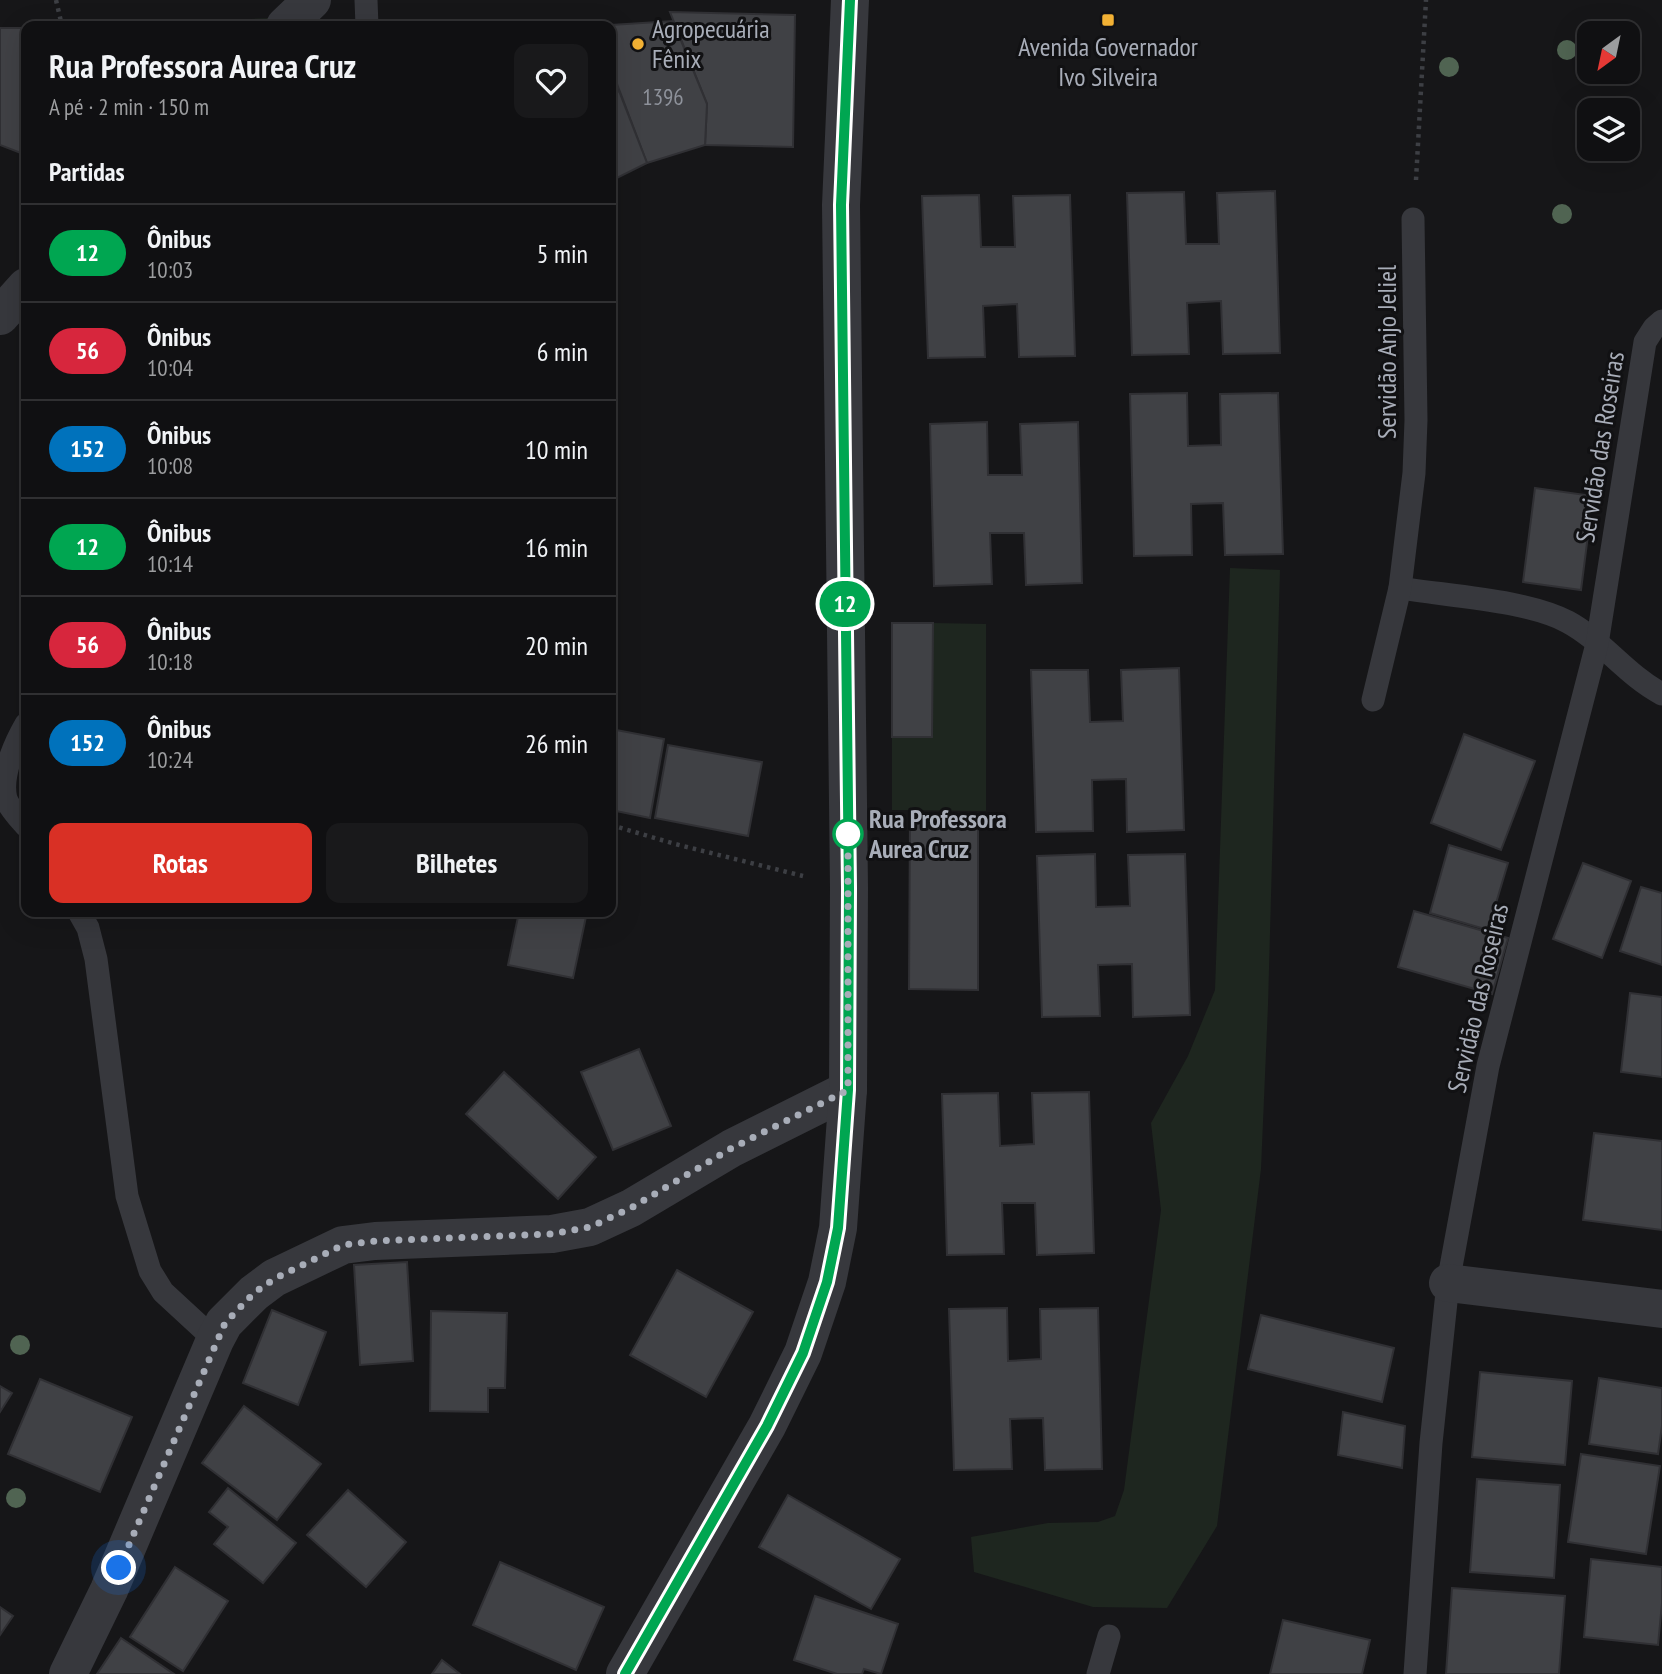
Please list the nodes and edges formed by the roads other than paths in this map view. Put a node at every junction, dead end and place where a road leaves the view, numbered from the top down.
1 (312, 0) edge
2 (366, 0) edge
3 (850, 0) edge
4 (290, 21) edge
5 (367, 21) edge
6 (1413, 219) road end
7 (21, 293) edge
8 (0, 316) edge
9 (1662, 321) edge
10 (1400, 588) junction
11 (1597, 644) junction
12 (1662, 694) edge
13 (1373, 700) dead end
14 (21, 736) edge
15 (21, 819) edge
16 (82, 917) edge
17 (848, 1090) junction
18 (1448, 1283) junction
19 (1662, 1309) edge
20 (215, 1340) junction
21 (1109, 1636) dead end
22 (68, 1674) edge
23 (625, 1674) edge
24 (1098, 1674) edge
25 (1415, 1674) edge

1 - 4 street
2 - 5 lane
3 - 17 street
6 - 10 lane, Servidão Anjo Jeliel
7 - 8 street
9 - 11 lane, Servidão das Roseiras
10 - 11 lane
10 - 13 lane, Servidão Anjo Jeliel
11 - 12 lane
11 - 18 lane, Servidão das Roseiras
14 - 15 lane
16 - 20 lane
17 - 20 street
17 - 23 street
18 - 19 street
18 - 25 lane, Servidão das Roseiras
20 - 22 street
21 - 24 lane

